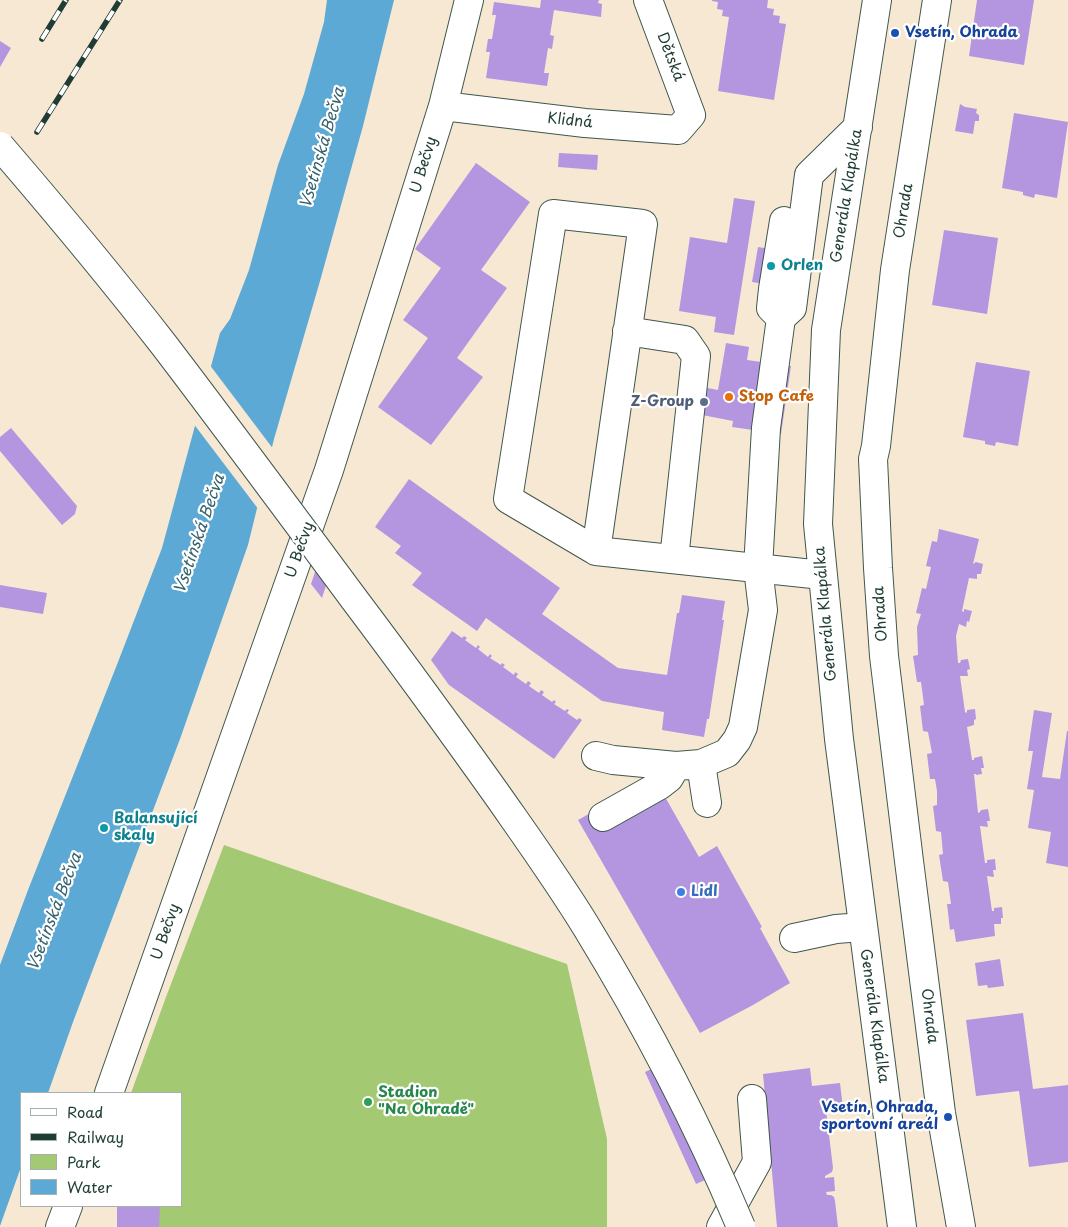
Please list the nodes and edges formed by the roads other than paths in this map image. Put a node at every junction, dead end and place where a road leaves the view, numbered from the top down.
1 (469, 0) edge
2 (648, 0) edge
3 (877, 0) edge
4 (938, 0) edge
5 (443, 106) junction
6 (691, 115) joint
7 (858, 127) junction
8 (0, 146) edge
9 (627, 331) junction
10 (596, 551) junction
11 (674, 559) junction
12 (758, 568) junction
13 (822, 575) junction
14 (596, 756) dead end
15 (688, 765) junction
16 (708, 803) dead end
17 (603, 818) dead end
18 (862, 927) junction
19 (794, 938) dead end
20 (109, 1092) edge
21 (752, 1099) dead end
22 (68, 1207) edge
23 (60, 1227) edge
24 (720, 1227) edge
25 (741, 1227) edge
26 (902, 1227) edge
27 (961, 1227) edge

1 - 5 street, U Bečvy
2 - 6 street, Dětská
3 - 7 street, Generála Klapálka
4 - 27 street, Ohrada
5 - 6 street, Klidná
5 - 20 street, U Bečvy
7 - 12 street
7 - 13 street, Generála Klapálka
8 - 25 street, bridge
9 - 10 street
9 - 10 street
9 - 11 street
10 - 11 street
11 - 12 street
12 - 13 street
12 - 15 street
13 - 18 street, Generála Klapálka
14 - 15 street
15 - 16 street
15 - 17 street
18 - 19 street
18 - 26 street, Generála Klapálka
21 - 24 street
22 - 23 street

